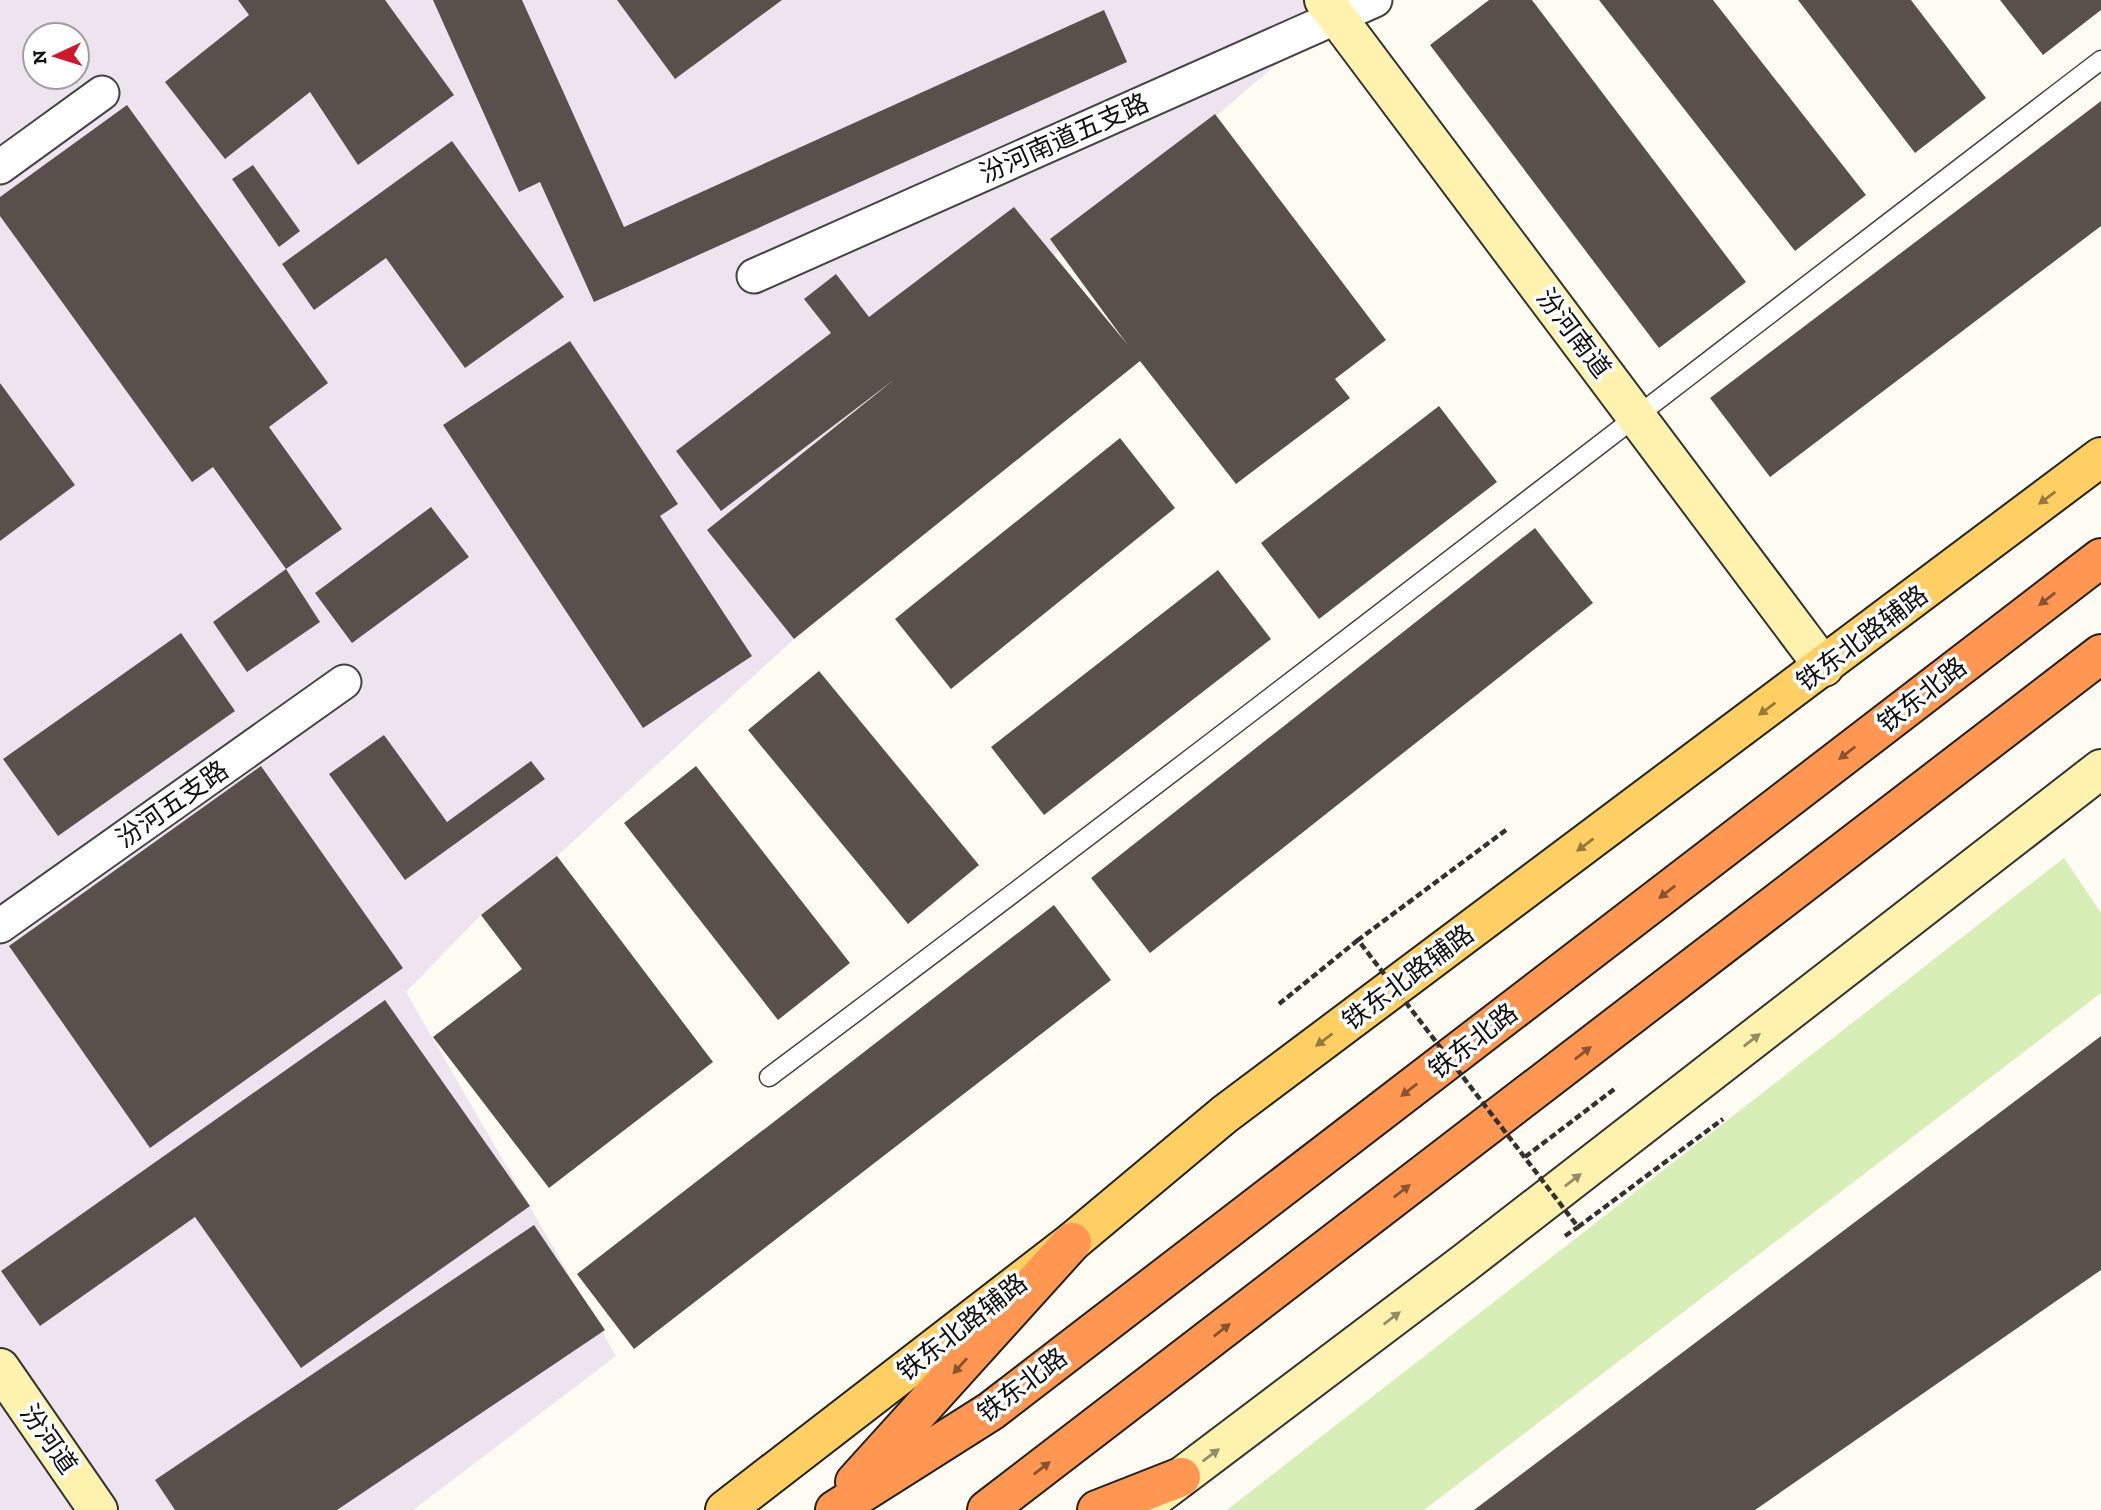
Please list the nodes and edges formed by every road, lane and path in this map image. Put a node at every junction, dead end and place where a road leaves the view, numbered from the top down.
1 (1375, 0) edge
2 (1330, 8) edge
3 (2101, 60) edge
4 (102, 93) dead end
5 (0, 167) edge
6 (754, 276) dead end
7 (1636, 415) junction
8 (2101, 457) edge
9 (2101, 558) edge
10 (2101, 654) edge
11 (1824, 667) junction
12 (344, 682) dead end
13 (2101, 769) edge
14 (1506, 830) dead end
15 (0, 926) edge
16 (1358, 940) junction
17 (1279, 1004) dead end
18 (769, 1077) dead end
19 (1617, 1087) dead end
20 (1723, 1119) dead end
21 (1525, 1157) junction
22 (1072, 1242) junction
23 (0, 1368) edge
24 (1181, 1477) junction
25 (98, 1510) edge
26 (725, 1510) edge
27 (832, 1510) edge
28 (988, 1510) edge
29 (1097, 1510) edge
30 (1136, 1510) edge

1 - 2 street, 汾河南道五支路
2 - 6 street, 汾河南道五支路
2 - 7 street, 汾河南道
3 - 7 lane
4 - 5 street
7 - 11 street, 汾河南道
7 - 18 lane
8 -> 11 main road, 铁东北路辅路
9 -> 27 highway, 铁东北路
28 -> 10 highway
11 -> 22 main road, 铁东北路辅路
12 - 15 street, 汾河五支路
24 -> 13 street
14 - 16 path, bridge
16 - 17 path
16 - 21 path, bridge
19 - 21 path
20 - 21 path, bridge
22 - 26 main road, 铁东北路辅路
22 -> 27 highway
23 - 25 street, 汾河道
24 - 29 highway
24 - 30 street

